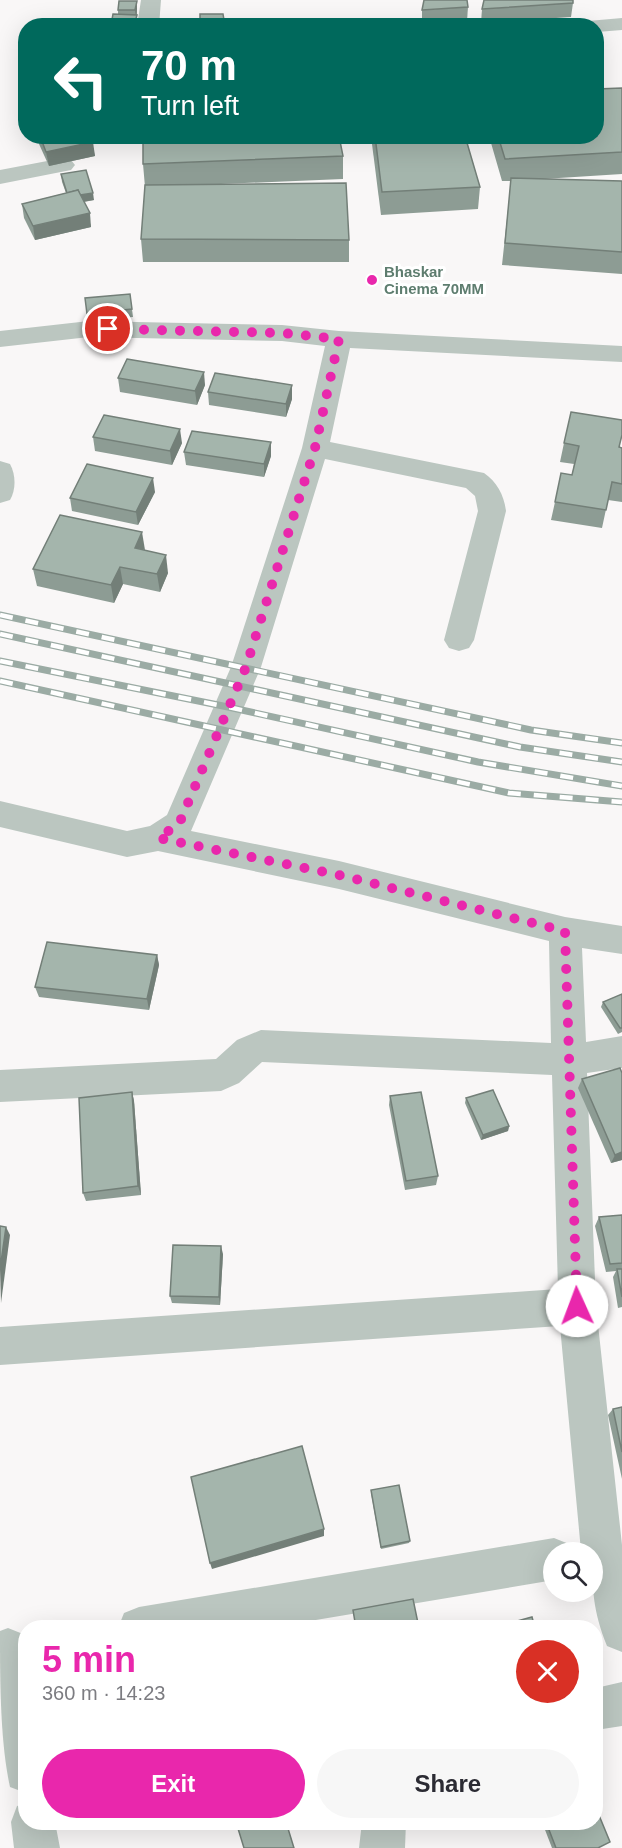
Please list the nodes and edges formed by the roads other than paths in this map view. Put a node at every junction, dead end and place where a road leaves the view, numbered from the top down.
1 (151, 0) edge
2 (622, 6) edge
3 (622, 15) edge
4 (149, 18) edge
5 (622, 24) edge
6 (604, 25) edge
7 (63, 165) edge
8 (0, 177) edge
9 (0, 339) edge
10 (339, 339) junction
11 (622, 354) edge
12 (315, 448) junction
13 (0, 471) edge
14 (0, 494) edge
15 (459, 640) dead end
16 (0, 814) edge
17 (158, 838) junction
18 (565, 931) junction
19 (622, 940) edge
20 (622, 1052) edge
21 (569, 1060) junction
22 (0, 1086) edge
23 (577, 1306) junction
24 (0, 1346) edge
25 (596, 1542) edge
26 (543, 1561) edge
27 (603, 1571) edge
28 (187, 1620) edge
29 (622, 1631) edge
30 (11, 1649) edge
31 (622, 1704) edge
32 (18, 1706) edge
33 (603, 1708) edge
34 (34, 1830) edge
35 (383, 1830) edge
36 (37, 1848) edge
37 (382, 1848) edge

1 - 4 street
2 - 3 street
5 - 6 street
7 - 8 street
9 - 10 street
10 - 11 street
10 - 12 street
12 - 15 street
12 - 17 street
13 - 14 street
16 - 17 street
17 - 18 street
18 - 19 street
18 - 21 street
20 - 21 street
21 - 22 street
21 - 23 street
23 - 24 street
23 - 25 street
26 - 28 street
27 - 29 street
30 - 32 street
31 - 33 street
34 - 36 street
35 - 37 street

